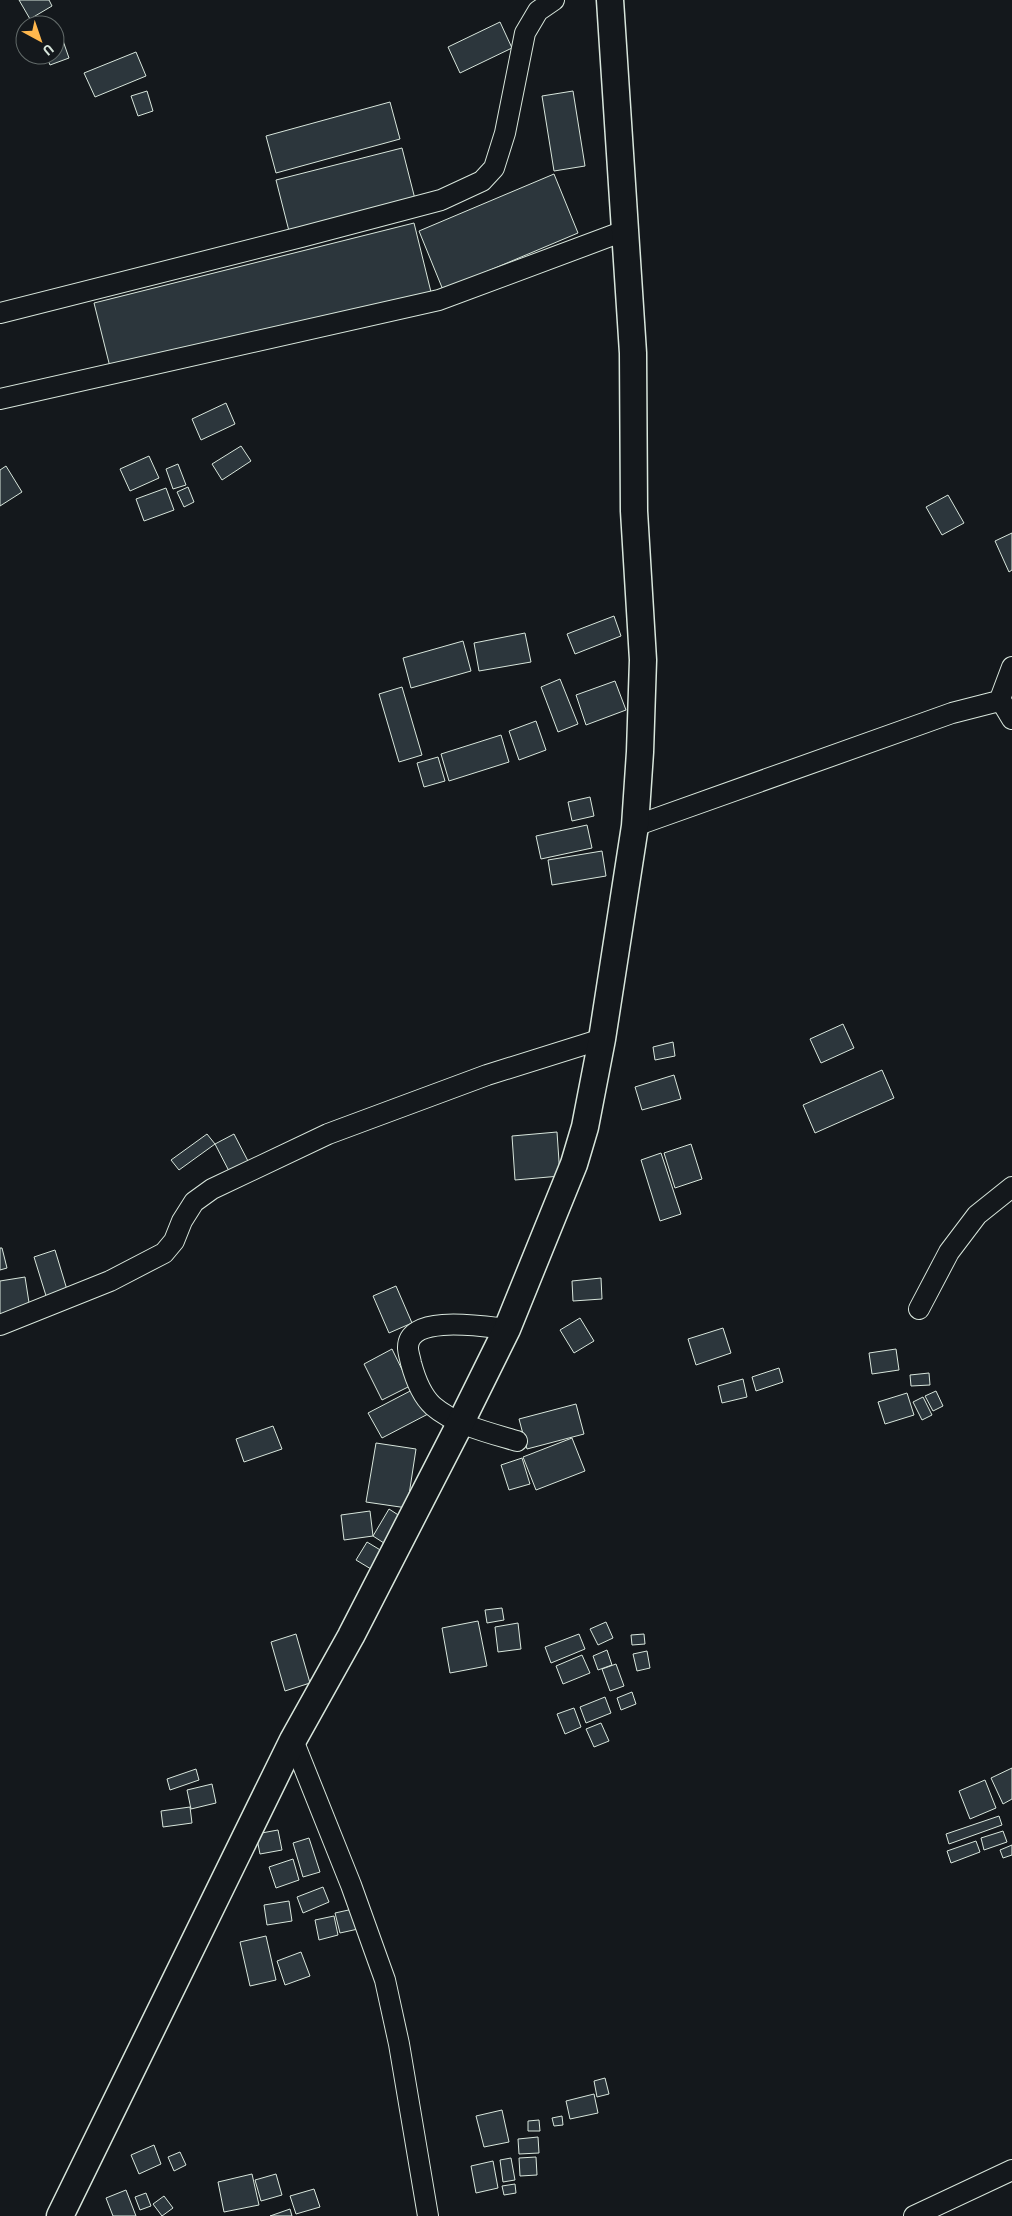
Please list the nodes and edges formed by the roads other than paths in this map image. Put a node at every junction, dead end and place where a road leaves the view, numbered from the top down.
1 (554, 0) edge
2 (610, 0) edge
3 (624, 230) junction
4 (0, 313) edge
5 (0, 399) edge
6 (1012, 668) edge
7 (1000, 699) junction
8 (1012, 718) edge
9 (634, 826) junction
10 (602, 1039) junction
11 (1012, 1187) edge
12 (919, 1309) dead end
13 (0, 1325) edge
14 (507, 1329) junction
15 (461, 1422) junction
16 (517, 1441) dead end
17 (293, 1740) junction
18 (1012, 2170) edge
19 (60, 2216) edge
20 (428, 2216) edge
21 (914, 2216) edge

1 - 4 street
2 - 3 main road
3 - 5 street
3 - 9 main road
6 - 7 street
7 - 8 street
7 - 9 street
9 - 10 main road
10 - 13 street
10 - 14 main road
11 - 12 street
14 - 15 main road
14 - 15 street
15 - 16 street
15 - 17 main road
17 - 19 main road
17 - 20 street
18 - 21 street

